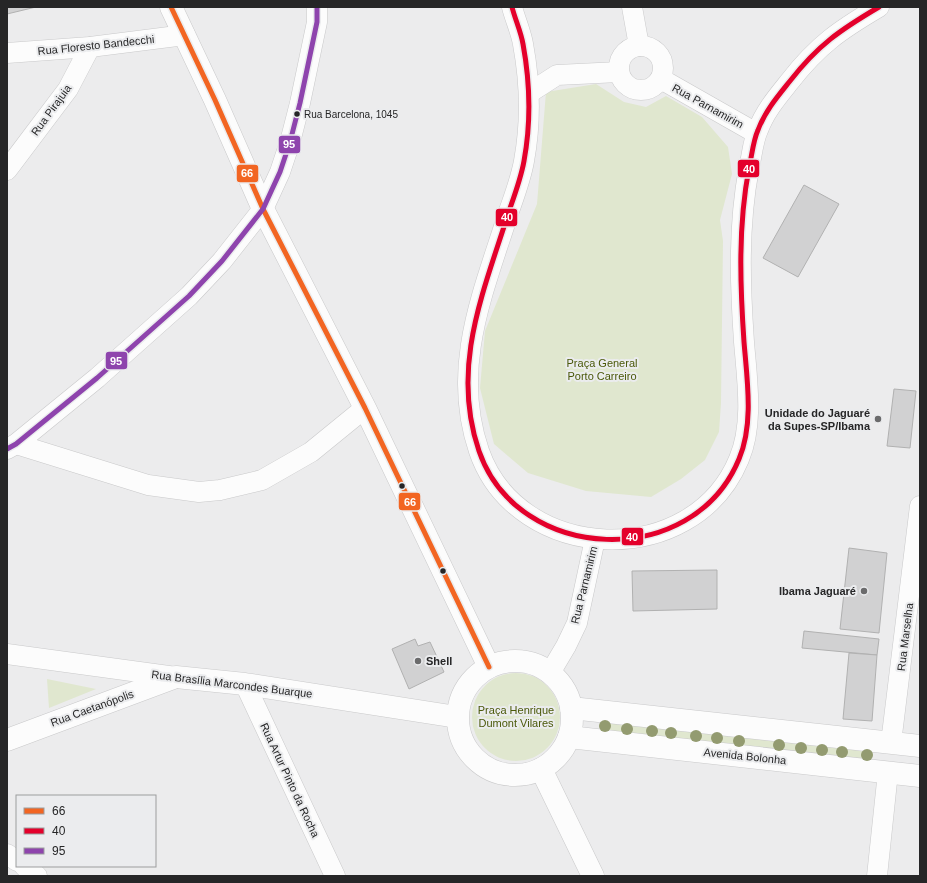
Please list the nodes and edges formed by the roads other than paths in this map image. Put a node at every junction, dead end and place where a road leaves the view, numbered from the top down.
1 (171, 7) edge
2 (317, 7) edge
3 (512, 7) edge
4 (632, 7) edge
5 (879, 7) edge
6 (185, 35) junction
7 (639, 46) junction
8 (90, 47) junction
9 (7, 53) edge
10 (619, 72) junction
11 (660, 79) junction
12 (529, 93) junction
13 (756, 133) junction
14 (7, 170) edge
15 (263, 209) junction
16 (365, 408) junction
17 (11, 446) edge
18 (920, 506) edge
19 (595, 539) junction
20 (7, 654) edge
21 (489, 667) junction
22 (550, 673) junction
23 (176, 677) junction
24 (245, 684) junction
25 (571, 708) junction
26 (457, 718) junction
27 (569, 737) junction
28 (7, 740) edge
29 (891, 743) junction
30 (920, 746) edge
31 (541, 769) junction
32 (888, 772) junction
33 (920, 776) edge
34 (7, 854) edge
35 (16, 860) edge
36 (25, 867) edge
37 (37, 876) edge
38 (335, 876) edge
39 (593, 876) edge
40 (877, 876) edge

1 - 6 main road
2 - 15 street
3 - 12 street
4 - 7 street
5 - 13 street
6 - 8 street, Rua Floresto Bandecchi
6 - 15 main road
7 - 10 street
7 - 11 street
8 - 9 street, Rua Floresto Bandecchi
8 - 14 street, Rua Pirajuia
10 - 11 street
10 - 12 street
11 - 13 street, Rua Parnamirim
12 - 19 street
13 - 19 street
15 - 16 main road
15 - 17 street
16 - 17 street
16 - 21 main road
18 - 29 street, Rua Marselha
19 - 22 street, Rua Parnamirim
20 - 23 street, Rua Brasília Marcondes Buarque
21 - 22 main road
21 - 26 main road
22 - 25 main road
23 - 24 main road, Rua Brasília Marcondes Buarque
23 - 28 main road, Rua Caetanópolis
24 - 26 main road, Rua Brasília Marcondes Buarque
24 - 38 street, Rua Artur Pinto da Rocha
25 - 27 main road
25 - 29 main road
26 - 31 main road
27 - 31 main road
27 - 32 main road, Avenida Bolonha
29 - 30 main road
31 - 39 main road
32 - 33 main road, Avenida Bolonha
32 - 40 street
34 - 35 street
36 - 37 street

